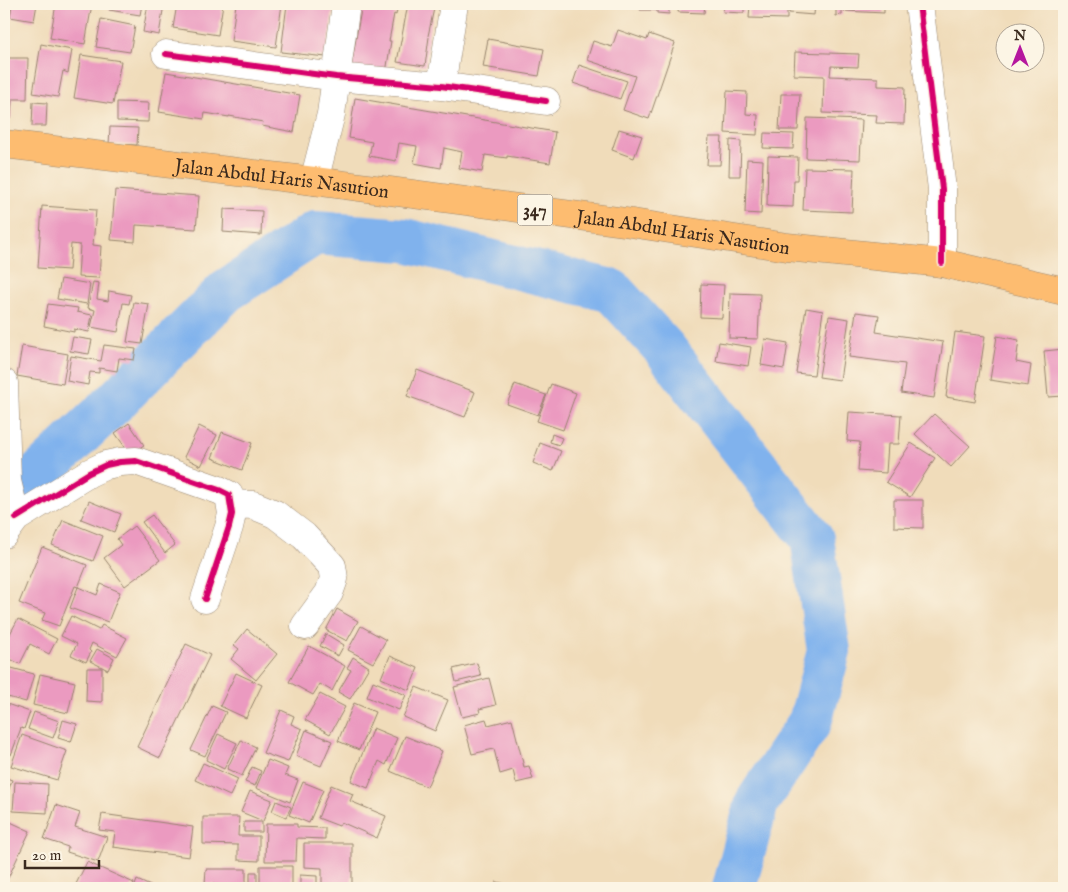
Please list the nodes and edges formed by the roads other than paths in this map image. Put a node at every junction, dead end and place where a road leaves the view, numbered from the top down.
1 (346, 4) edge
2 (454, 4) edge
3 (920, 4) edge
4 (166, 54) dead end
5 (336, 77) junction
6 (441, 86) junction
7 (546, 101) dead end
8 (4, 144) edge
9 (314, 181) junction
10 (942, 263) junction
11 (1064, 291) edge
12 (4, 383) edge
13 (231, 504) junction
14 (11, 520) edge
15 (205, 599) dead end
16 (305, 626) dead end

1 - 5 street
2 - 6 street
3 - 10 street
4 - 5 street
5 - 6 street
5 - 9 street
6 - 7 street
8 - 9 main road, Jalan Abdul Haris Nasution / 347
9 - 10 main road, Jalan Abdul Haris Nasution / 347
10 - 11 main road, Jalan Abdul Haris Nasution / 347
12 - 14 street
13 - 14 street
13 - 15 street
13 - 16 street

